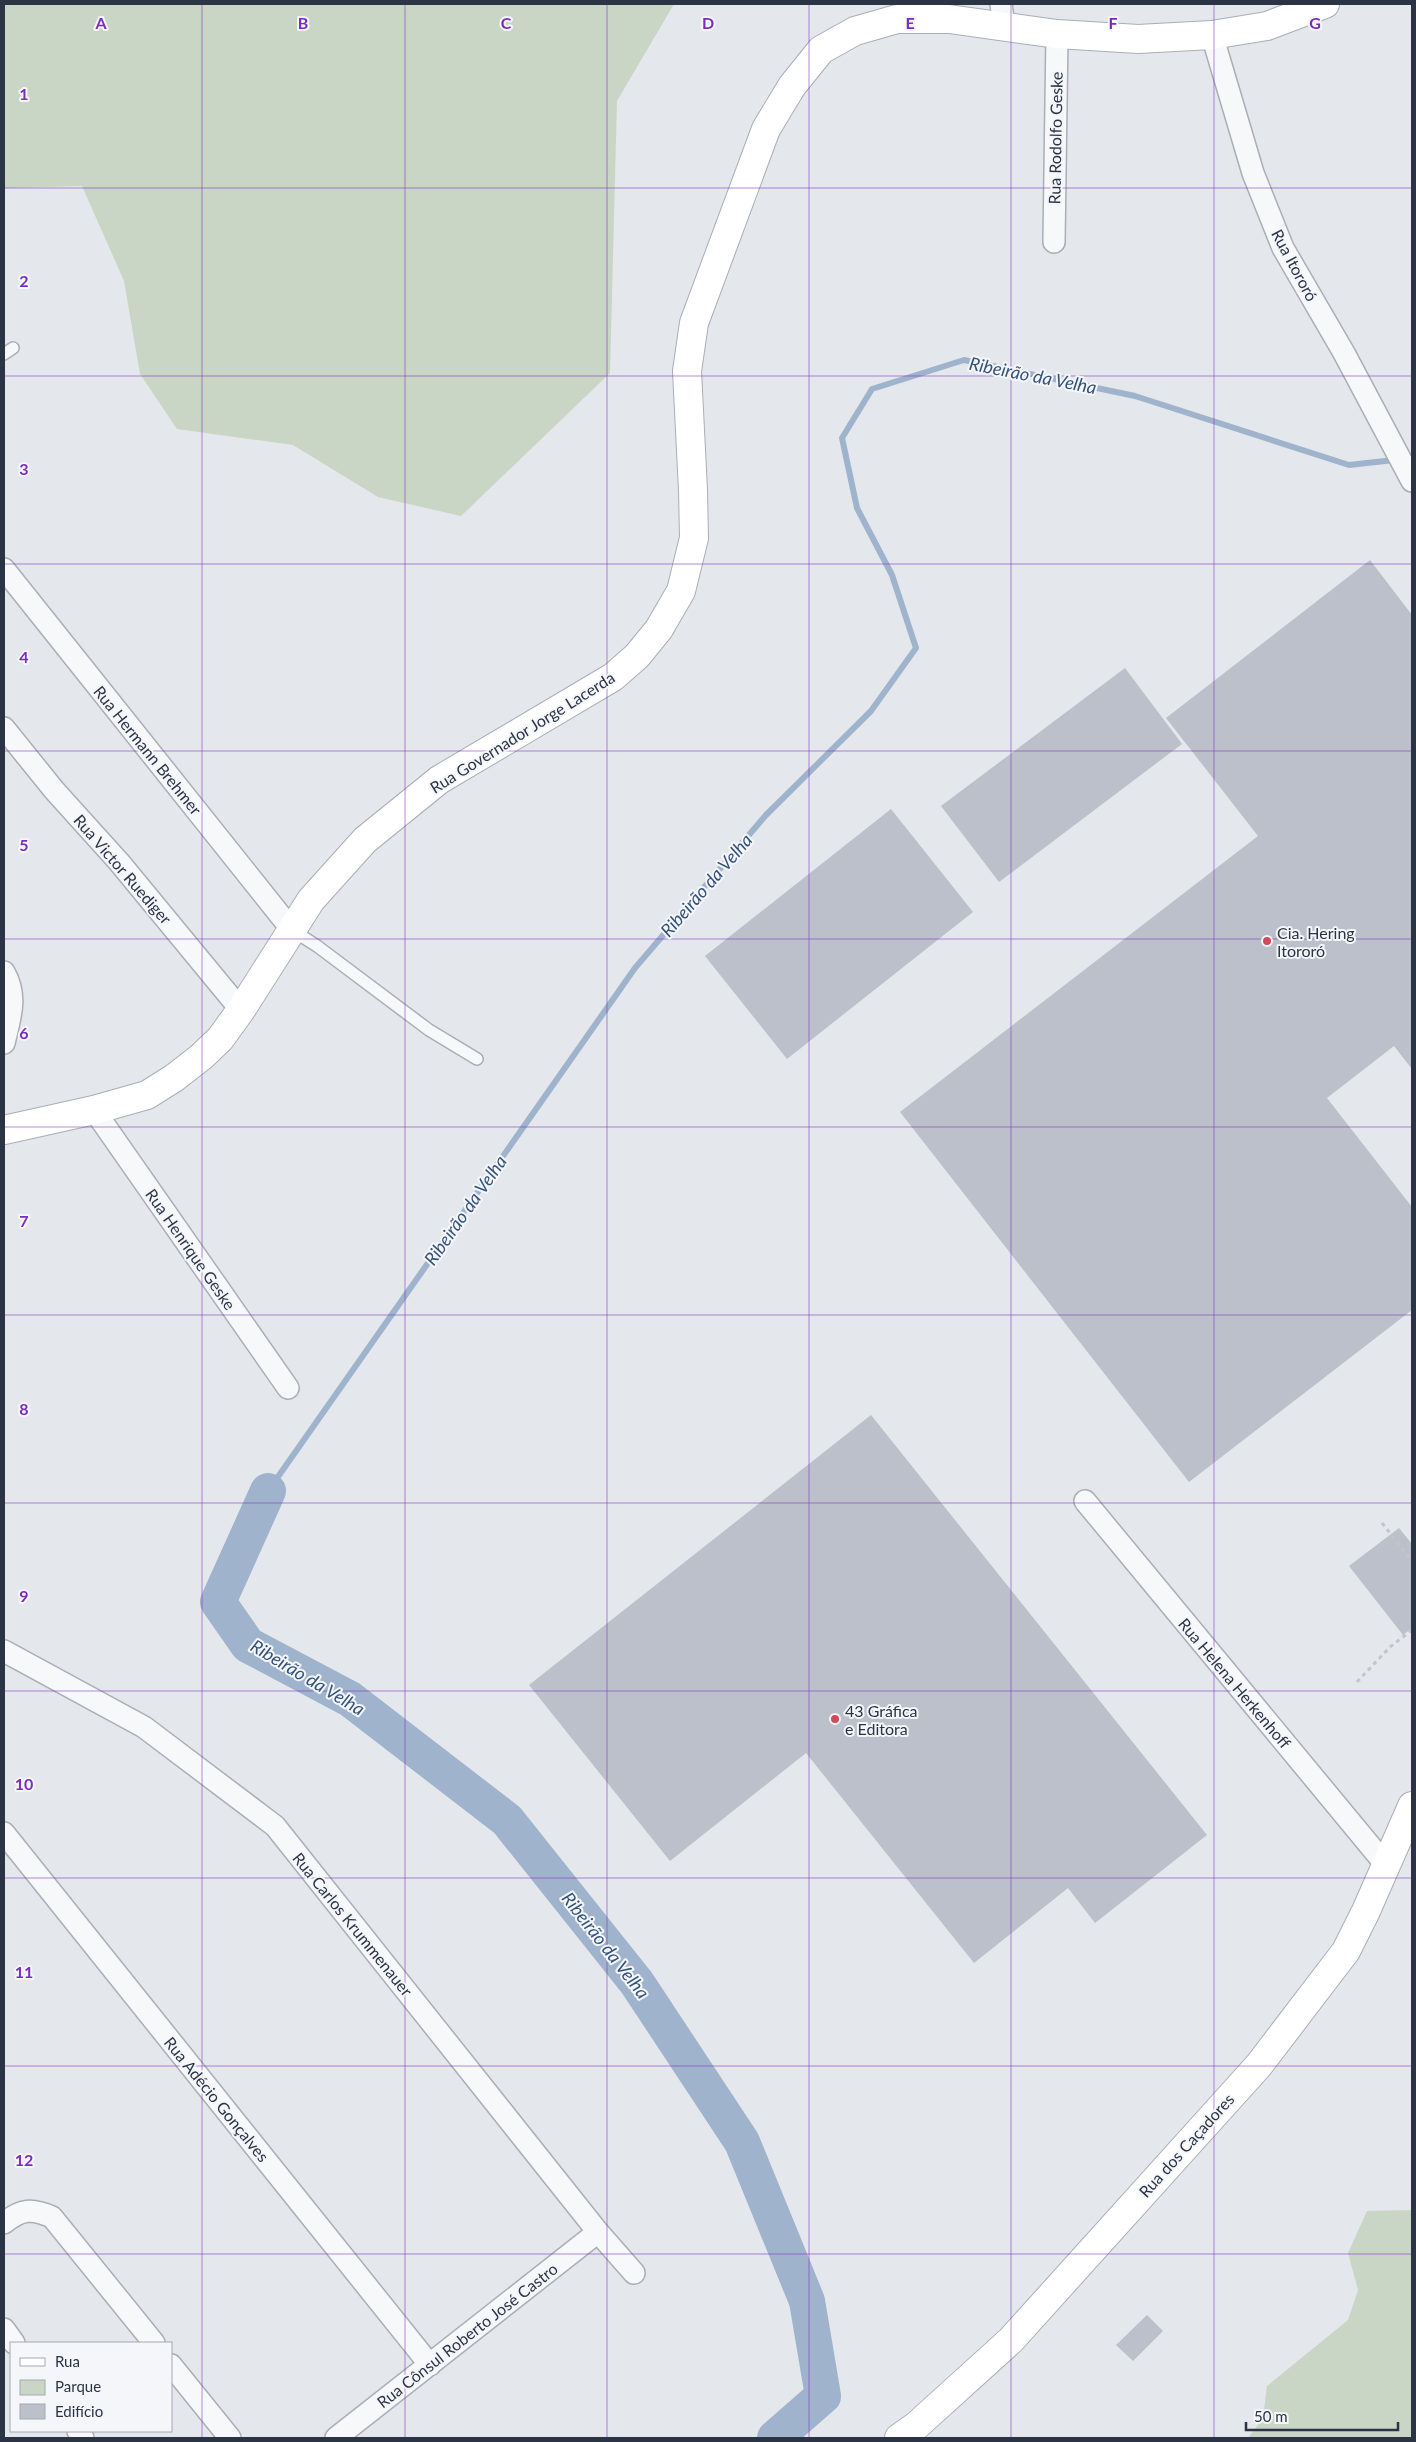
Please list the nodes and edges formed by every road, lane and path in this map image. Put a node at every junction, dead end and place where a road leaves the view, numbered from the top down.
1 (1325, 4) edge
2 (1002, 15) edge
3 (1057, 34) junction
4 (1212, 35) junction
5 (1054, 242) dead end
6 (1412, 481) edge
7 (4, 569) edge
8 (4, 728) edge
9 (292, 930) junction
10 (4, 972) edge
11 (241, 1010) junction
12 (4, 1043) edge
13 (477, 1059) dead end
14 (94, 1110) junction
15 (4, 1130) edge
16 (288, 1388) dead end
17 (1084, 1501) dead end
18 (1382, 1523) dead end
19 (1412, 1561) edge
20 (1412, 1630) edge
21 (4, 1651) edge
22 (1357, 1682) dead end
23 (1412, 1806) edge
24 (4, 1833) edge
25 (1386, 1865) junction
26 (4, 2223) edge
27 (598, 2232) junction
28 (634, 2273) dead end
29 (4, 2329) edge
30 (13, 2342) edge
31 (153, 2342) edge
32 (430, 2365) junction
33 (172, 2366) edge
34 (230, 2438) edge
35 (336, 2438) edge
36 (899, 2438) edge

1 - 4 main road, Rua Governador Jorge Lacerda
2 - 3 main road, Rua Governador Jorge Lacerda
2 - 9 main road, Rua Governador Jorge Lacerda
3 - 4 main road, Rua Governador Jorge Lacerda
3 - 5 street, Rua Rodolfo Geske
4 - 6 street, Rua Itororó
7 - 9 street, Rua Hermann Brehmer
8 - 11 street, Rua Victor Ruediger
9 - 11 main road, Rua Governador Jorge Lacerda
9 - 13 lane
10 - 12 street
11 - 14 main road, Rua Governador Jorge Lacerda
14 - 15 main road, Rua Governador Jorge Lacerda
14 - 16 street, Rua Henrique Geske
17 - 25 street, Rua Helena Herkenhoff
18 - 19 path
20 - 22 path
21 - 27 street, Rua Carlos Krummenauer
23 - 25 main road, Rua dos Caçadores
24 - 32 street, Rua Adécio Gonçalves
25 - 36 main road, Rua dos Caçadores
26 - 31 street
27 - 28 street, Rua Carlos Krummenauer
27 - 32 street, Rua Cônsul Roberto José Castro
29 - 30 street
32 - 35 street, Rua Cônsul Roberto José Castro
33 - 34 street

